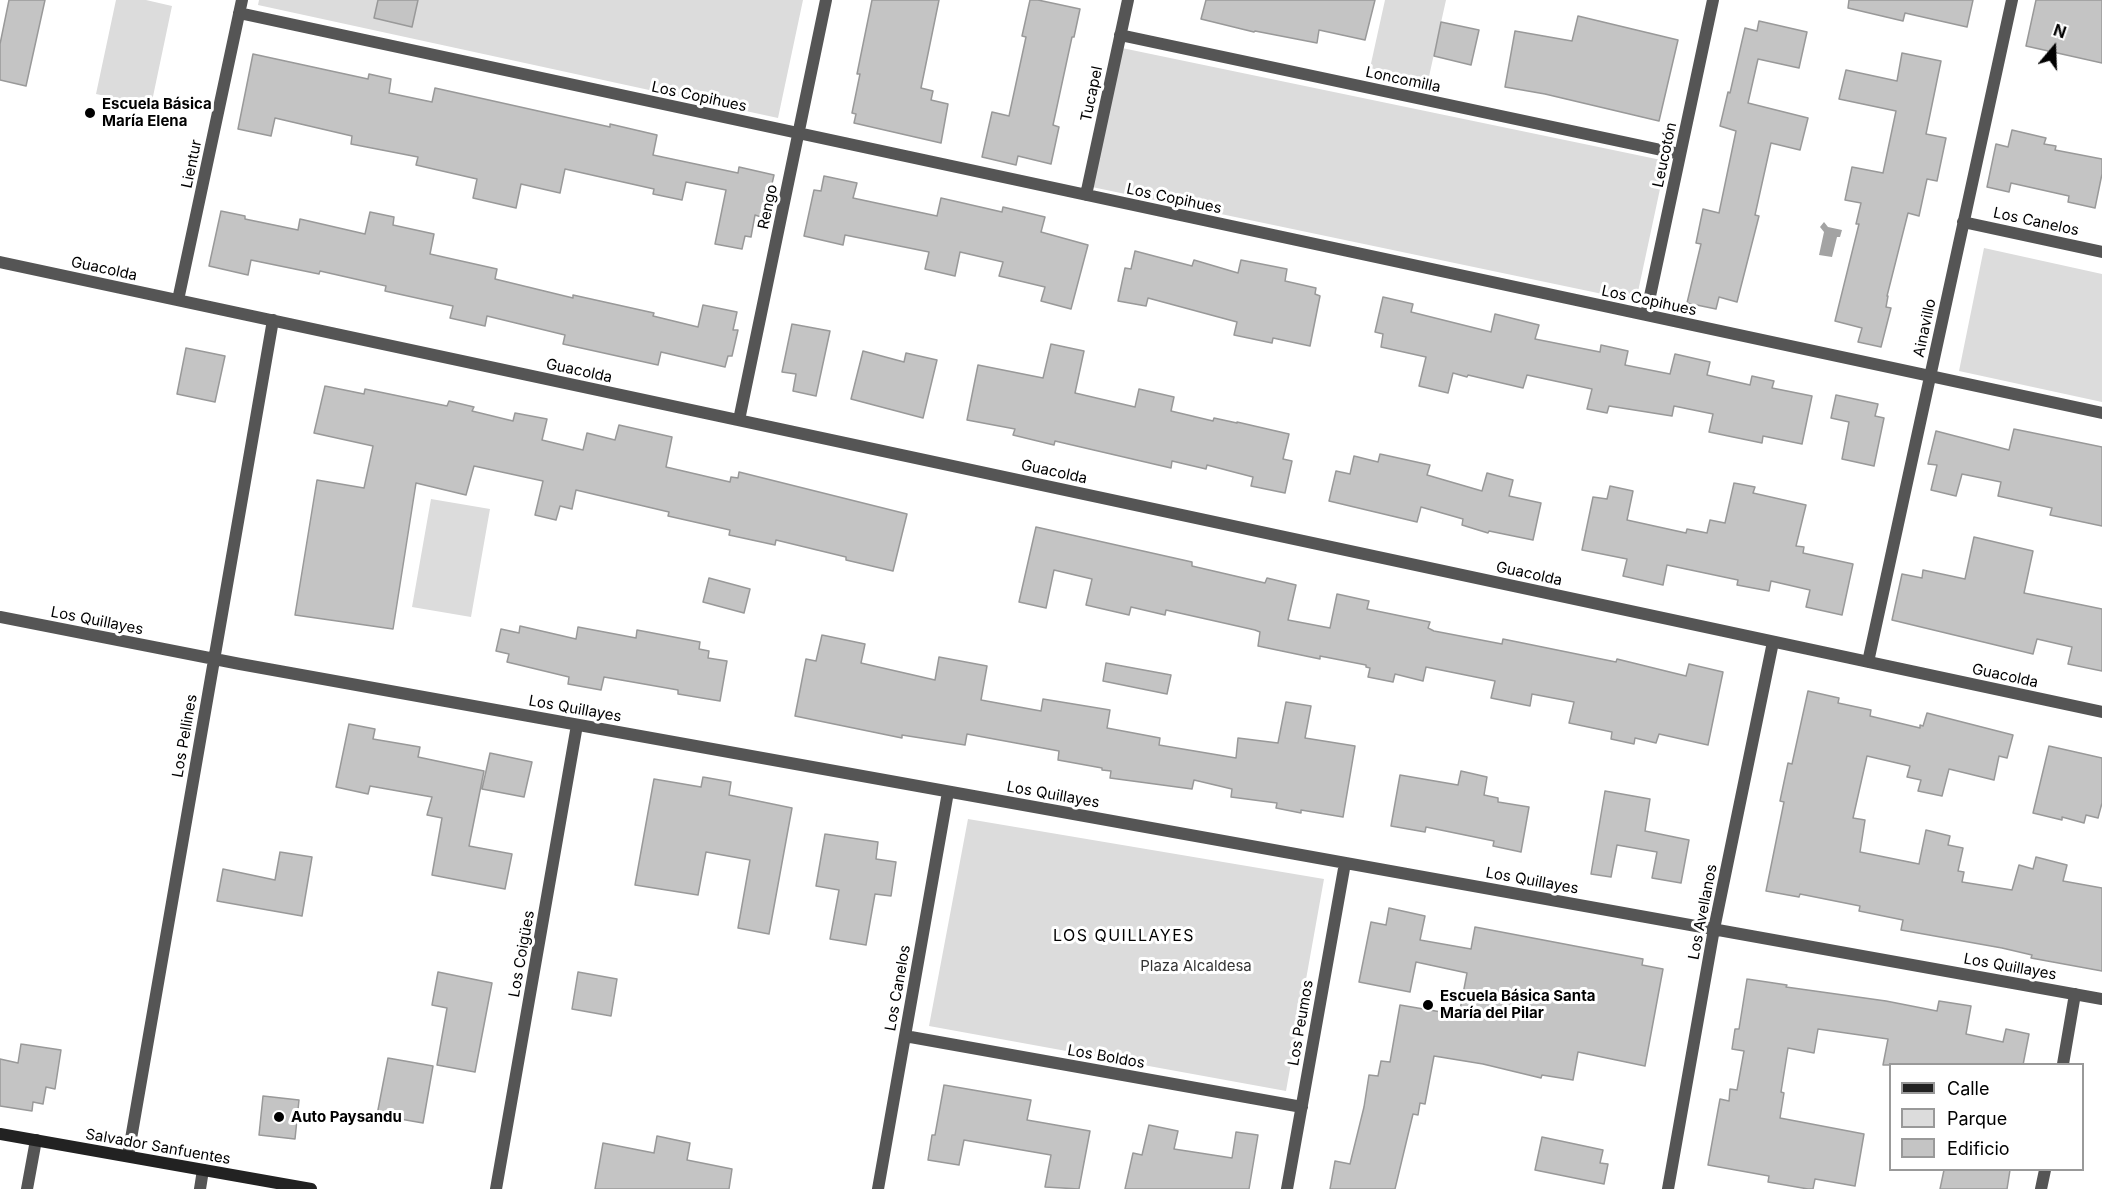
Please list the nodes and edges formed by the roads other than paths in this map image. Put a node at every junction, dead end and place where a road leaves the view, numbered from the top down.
1 (242, 0) edge
2 (826, 0) edge
3 (1128, 0) edge
4 (1713, 0) edge
5 (2012, 0) edge
6 (239, 13) junction
7 (1120, 35) junction
8 (798, 134) junction
9 (1680, 154) junction
10 (1086, 195) junction
11 (1963, 222) junction
12 (2102, 252) edge
13 (0, 262) edge
14 (178, 300) junction
15 (1646, 315) junction
16 (273, 320) junction
17 (1930, 376) junction
18 (2102, 414) edge
19 (740, 420) junction
20 (0, 617) edge
21 (1773, 642) junction
22 (214, 659) junction
23 (1868, 662) junction
24 (2102, 712) edge
25 (577, 725) junction
26 (948, 792) junction
27 (1345, 863) junction
28 (1714, 929) junction
29 (2075, 994) junction
30 (2102, 999) edge
31 (905, 1036) junction
32 (2063, 1063) edge
33 (1302, 1107) junction
34 (0, 1134) edge
35 (36, 1140) junction
36 (128, 1156) junction
37 (203, 1170) junction
38 (2045, 1171) edge
39 (27, 1189) edge
40 (200, 1189) edge
41 (311, 1189) edge
42 (495, 1189) edge
43 (878, 1189) edge
44 (1287, 1189) edge
45 (1668, 1189) edge
46 (2041, 1189) edge

1 - 6 street, Lientur
2 - 8 street, Rengo
3 - 7 street, Tucapel
4 - 9 street, Leucotón
5 - 11 street, Ainavillo
6 - 8 street, Los Copihues
6 - 14 street, Lientur
7 - 9 street, Loncomilla
7 - 10 street, Tucapel
8 - 10 street, Los Copihues
8 - 19 street, Rengo
9 - 15 street, Leucotón
10 - 15 street, Los Copihues
11 - 12 street, Los Canelos
11 - 17 street, Ainavillo
13 - 14 street, Guacolda
14 - 16 street, Guacolda
15 - 17 street, Los Copihues
16 - 19 street, Guacolda
16 - 22 street, Los Pellines
17 - 18 street, Los Copihues
17 - 23 street, Ainavillo
19 - 21 street, Guacolda
20 - 22 street, Los Quillayes
21 - 23 street, Guacolda
21 - 28 street, Los Avellanos
22 - 25 street, Los Quillayes
22 - 36 street, Los Pellines
23 - 24 street, Guacolda
25 - 26 street, Los Quillayes
25 - 42 street, Los Coigües
26 - 27 street, Los Quillayes
26 - 31 street, Los Canelos
27 - 28 street, Los Quillayes
27 - 33 street, Los Peumos
28 - 29 street, Los Quillayes
28 - 45 street, Los Avellanos
29 - 30 street, Los Quillayes
29 - 32 street
31 - 33 street, Los Boldos
31 - 43 street, Los Canelos
33 - 44 street, Los Peumos
34 - 35 street, Salvador Sanfuentes
35 - 36 street, Salvador Sanfuentes
35 - 39 street
36 - 37 street, Salvador Sanfuentes
37 - 40 street
37 - 41 street, Salvador Sanfuentes
38 - 46 street

